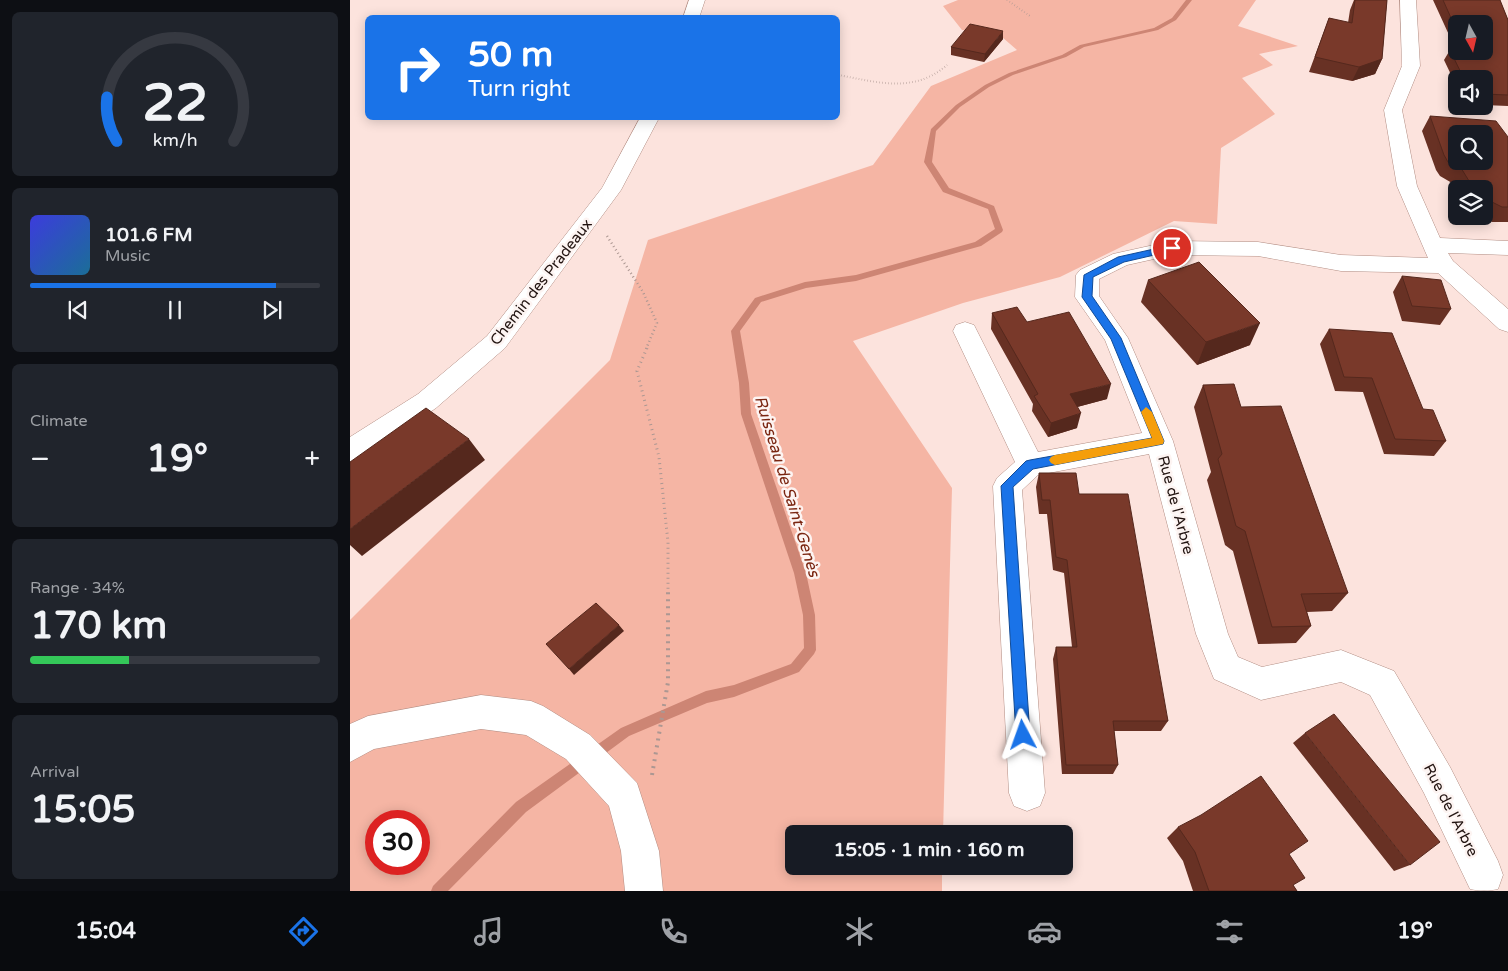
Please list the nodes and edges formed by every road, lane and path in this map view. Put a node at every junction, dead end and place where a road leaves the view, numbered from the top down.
1 (697, 0) edge
2 (1007, 0) edge
3 (1408, 0) edge
4 (692, 15) edge
5 (1030, 16) dead end
6 (947, 65) dead end
7 (840, 75) edge
8 (648, 120) edge
9 (594, 214) junction
10 (1508, 248) edge
11 (1438, 255) junction
12 (1508, 323) edge
13 (965, 331) dead end
14 (1159, 441) junction
15 (350, 451) edge
16 (1030, 465) junction
17 (658, 742) dead end
18 (350, 744) edge
19 (1027, 793) dead end
20 (1495, 880) edge
21 (644, 891) edge

1 - 4 street
2 - 5 path
3 - 11 street
6 - 7 path
8 - 9 street, Chemin des Pradeaux
9 - 15 street, Chemin des Pradeaux
9 - 17 path
10 - 11 street
11 - 12 street
11 - 14 street, Rue de l'Arbre
13 - 16 street
14 - 16 street
14 - 20 street, Rue de l'Arbre
16 - 19 street
18 - 21 street

